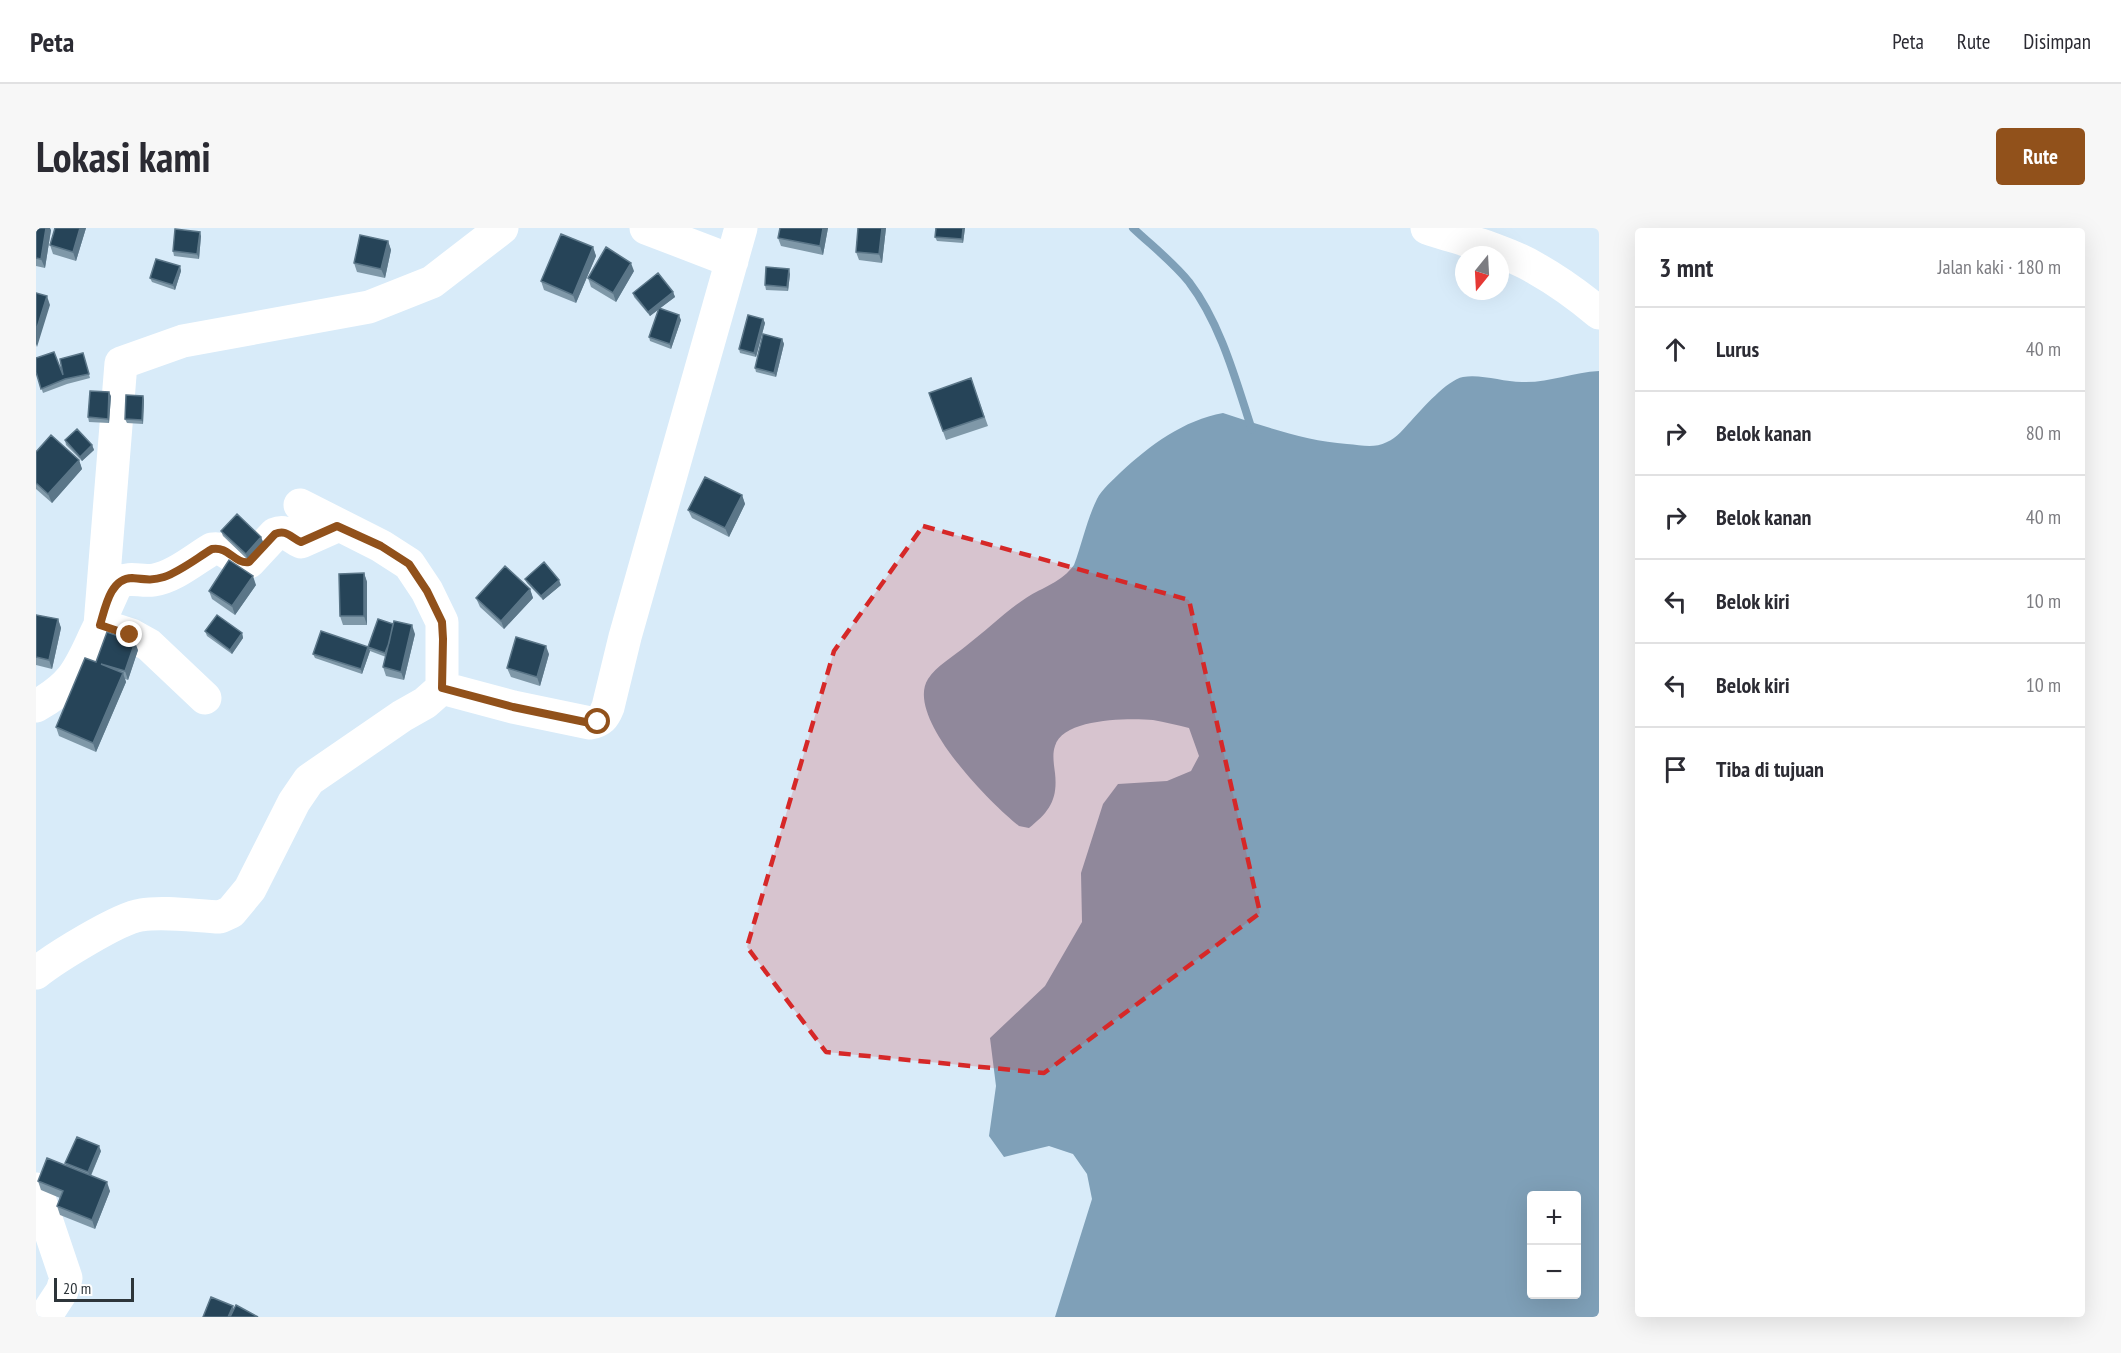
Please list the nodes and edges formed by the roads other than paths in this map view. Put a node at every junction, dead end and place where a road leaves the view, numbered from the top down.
1 (501, 228) edge
2 (646, 228) edge
3 (741, 228) edge
4 (1427, 228) edge
5 (732, 261) junction
6 (1599, 313) edge
7 (300, 505) dead end
8 (337, 526) junction
9 (100, 625) junction
10 (442, 688) junction
11 (205, 698) dead end
12 (36, 706) edge
13 (36, 973) edge
14 (36, 1189) edge
15 (45, 1317) edge

1 - 9 street
2 - 5 street
3 - 5 street
4 - 6 street
5 - 10 street
7 - 8 street
8 - 9 street
8 - 10 street
9 - 11 street
9 - 12 street
10 - 13 street
14 - 15 street

